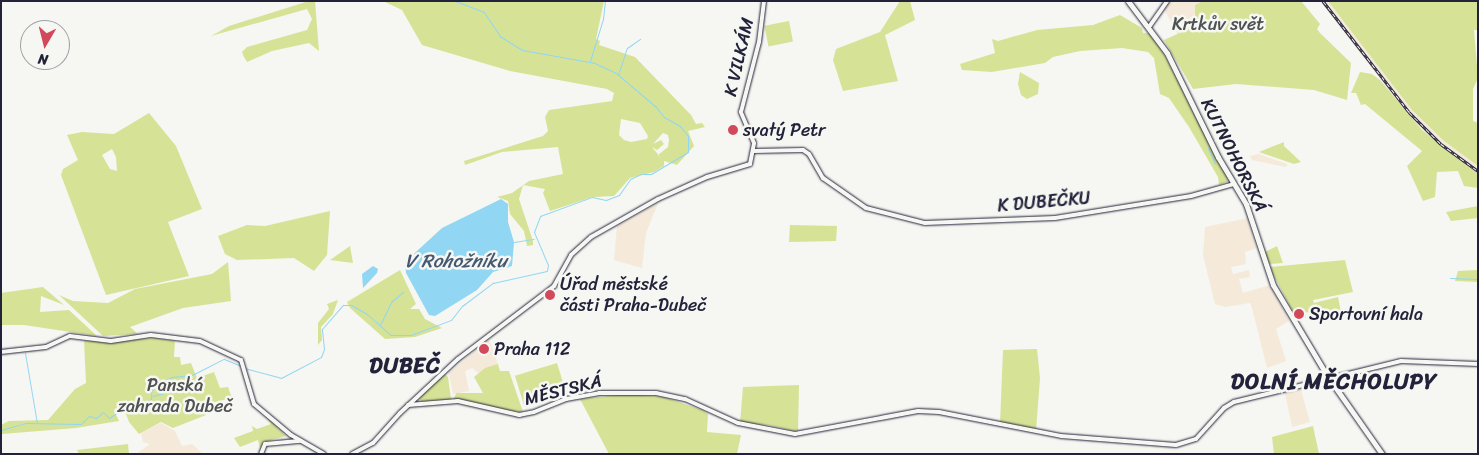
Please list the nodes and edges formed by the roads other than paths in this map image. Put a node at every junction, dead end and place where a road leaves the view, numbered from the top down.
1 (764, 1) edge
2 (1128, 1) edge
3 (1167, 1) edge
4 (1149, 27) junction
5 (754, 151) junction
6 (1234, 184) junction
7 (1, 352) edge
8 (1478, 364) edge
9 (1331, 380) junction
10 (408, 405) junction
11 (301, 441) junction
12 (261, 454) edge
13 (324, 454) edge
14 (352, 454) edge
15 (1382, 454) edge

1 - 5 street, K VILKÁM
2 - 4 main road, KUTNOHORSKÁ
3 - 4 street
4 - 6 main road, KUTNOHORSKÁ
5 - 6 street, K DUBEČKU
5 - 10 street
6 - 9 main road, KUTNOHORSKÁ
7 - 11 street
8 - 9 street, MĚSTSKÁ
9 - 10 street, MĚSTSKÁ
9 - 15 main road, KUTNOHORSKÁ
10 - 14 street
11 - 12 street
11 - 13 street

